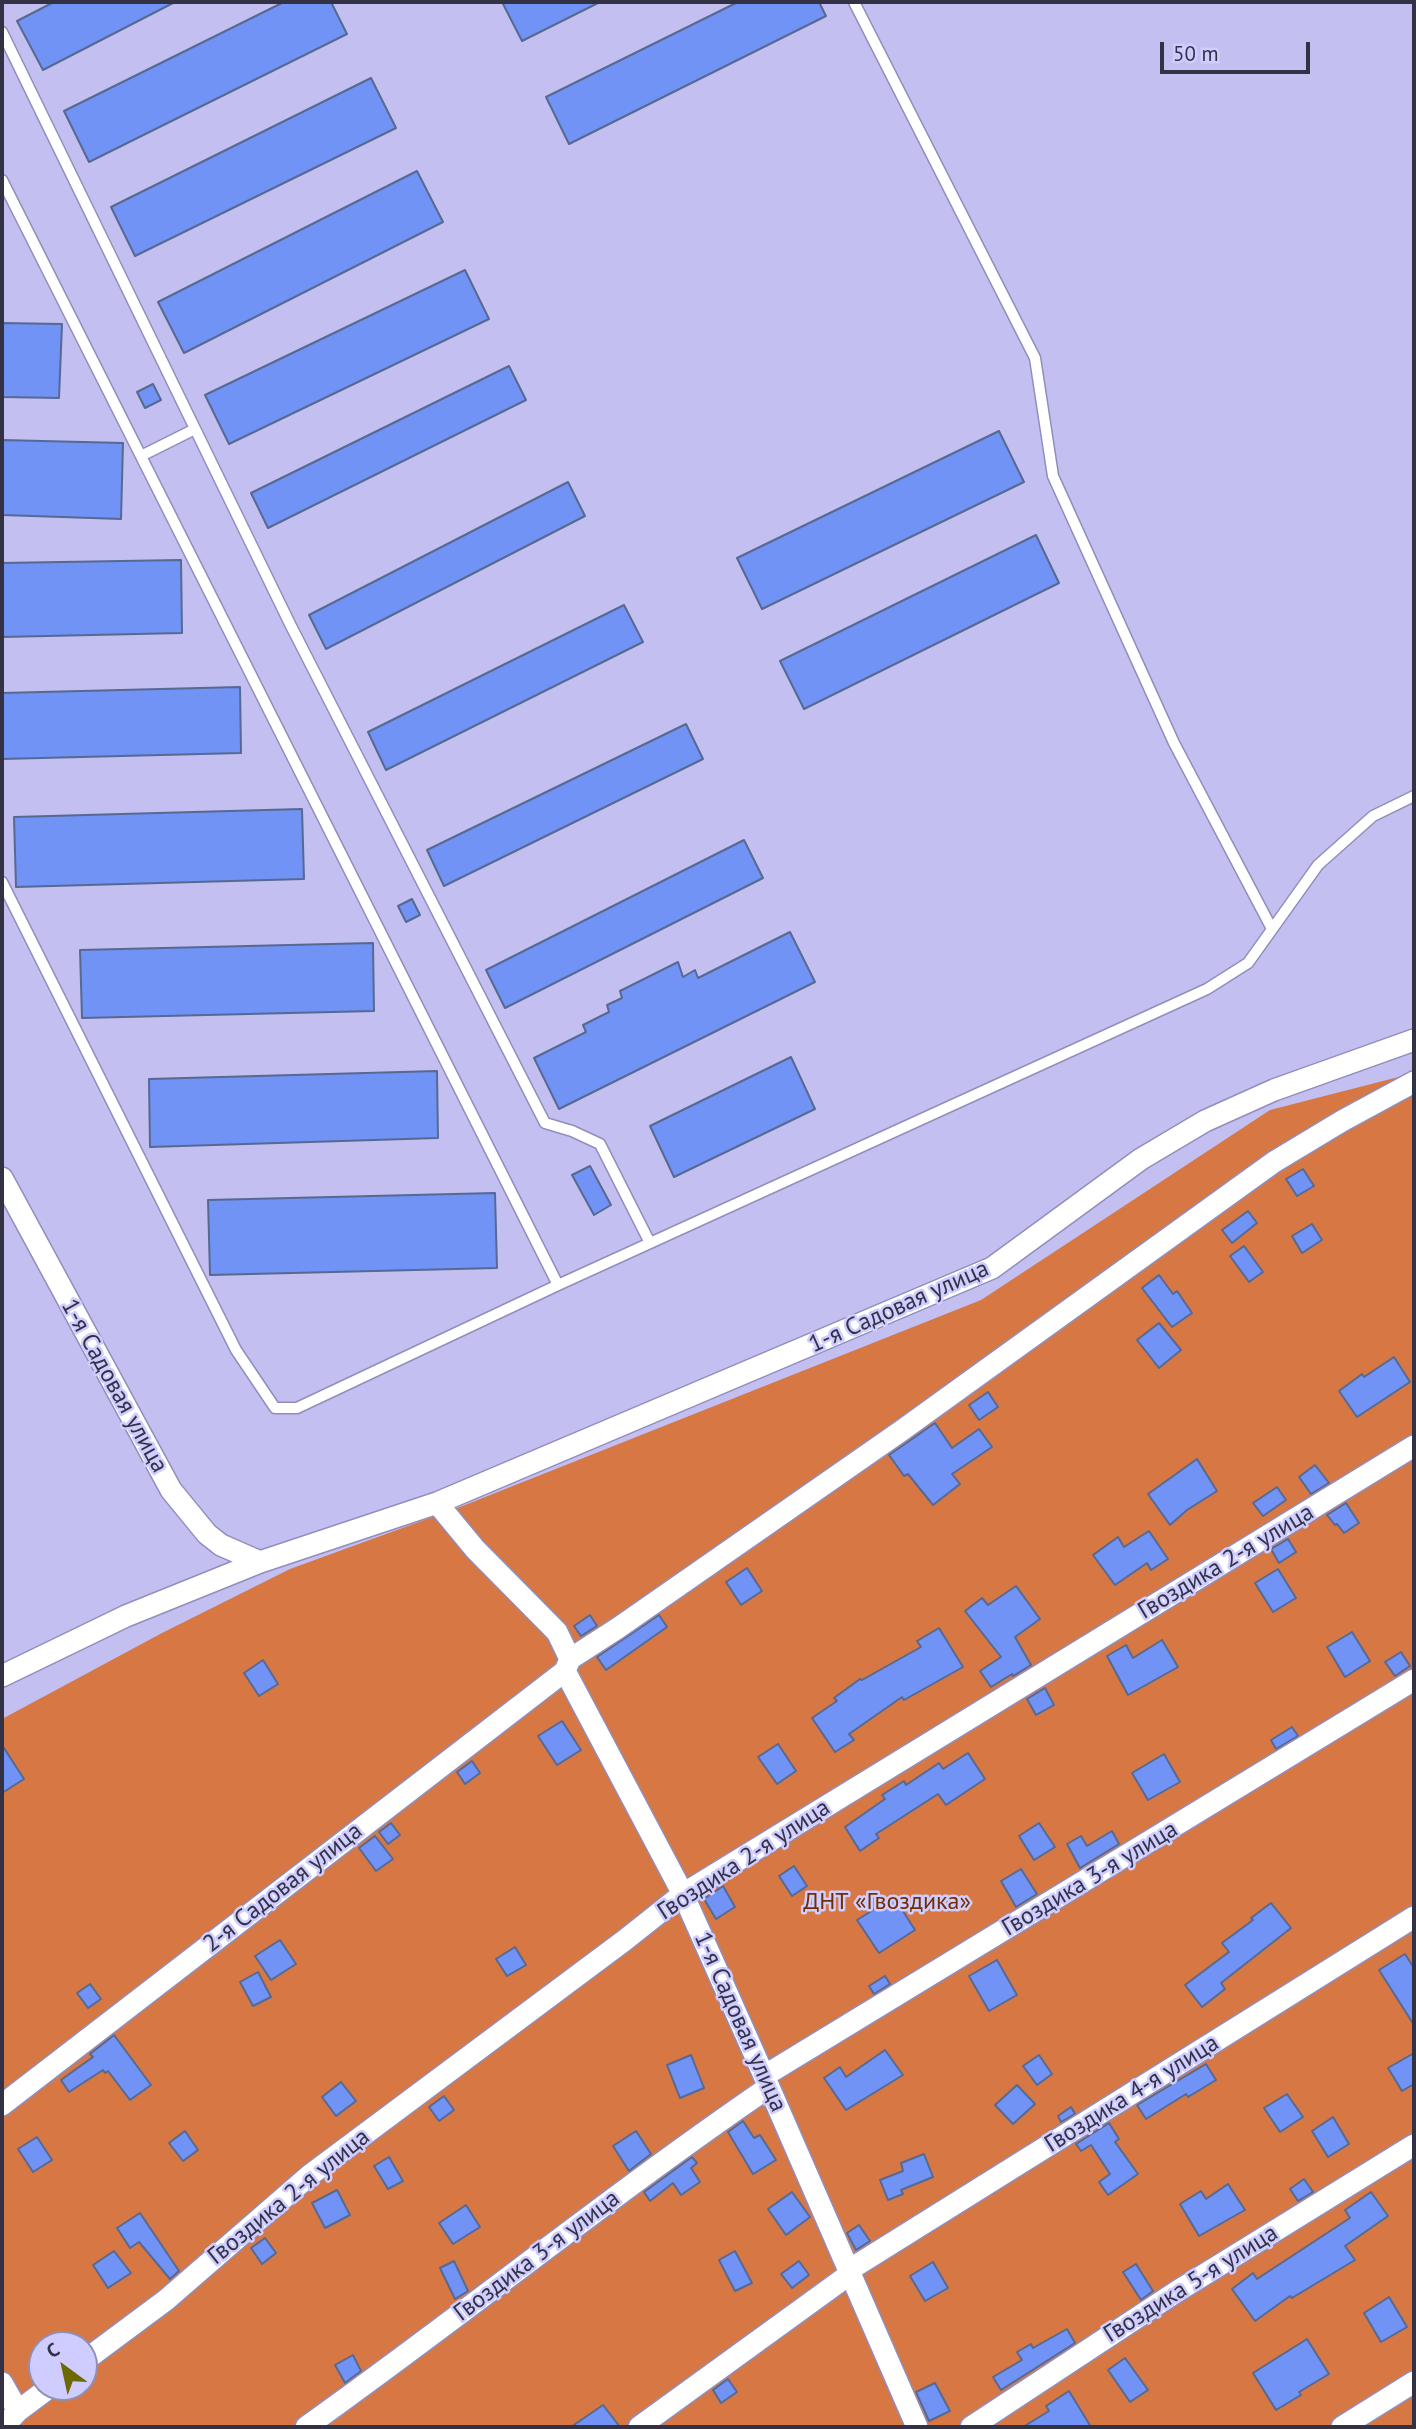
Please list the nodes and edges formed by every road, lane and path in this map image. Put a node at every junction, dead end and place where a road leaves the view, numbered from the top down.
1 (854, 2) edge
2 (2, 32) edge
3 (2, 180) edge
4 (195, 429) junction
5 (141, 456) junction
6 (1414, 796) edge
7 (2, 882) edge
8 (1272, 929) junction
9 (1414, 1040) edge
10 (1414, 1082) edge
11 (2, 1178) edge
12 (650, 1243) junction
13 (558, 1285) junction
14 (1414, 1446) edge
15 (438, 1503) junction
16 (260, 1562) junction
17 (567, 1665) junction
18 (2, 1676) edge
19 (1414, 1680) edge
20 (683, 1894) junction
21 (1414, 1917) edge
22 (767, 2081) junction
23 (2, 2105) edge
24 (1414, 2145) edge
25 (849, 2272) junction
26 (98, 2351) edge
27 (1414, 2382) edge
28 (2, 2383) edge
29 (34, 2401) edge
30 (10, 2422) edge
31 (306, 2427) edge
32 (639, 2427) edge
33 (918, 2427) edge
34 (971, 2427) edge
35 (1342, 2427) edge

1 - 8 lane
2 - 4 lane
3 - 5 lane
4 - 5 lane
4 - 12 lane
5 - 13 lane
6 - 8 lane
7 - 13 lane
8 - 12 lane
9 - 15 street, 1-я Садовая улица
10 - 17 street, 2-я Садовая улица
11 - 16 street, 1-я Садовая улица
12 - 13 lane
14 - 20 street, Гвоздика 2-я улица
15 - 16 street, 1-я Садовая улица
15 - 17 street, 1-я Садовая улица
16 - 18 street, 1-я Садовая улица
17 - 20 street, 1-я Садовая улица
17 - 23 street, 2-я Садовая улица
19 - 22 street, Гвоздика 3-я улица
20 - 22 street, 1-я Садовая улица
20 - 26 street, Гвоздика 2-я улица
21 - 25 street, Гвоздика 4-я улица
22 - 25 street, 1-я Садовая улица
22 - 31 street, Гвоздика 3-я улица
24 - 34 street, Гвоздика 5-я улица
25 - 32 street, Гвоздика 4-я улица
25 - 33 street, 1-я Садовая улица
27 - 35 street
28 - 30 street
29 - 30 street

